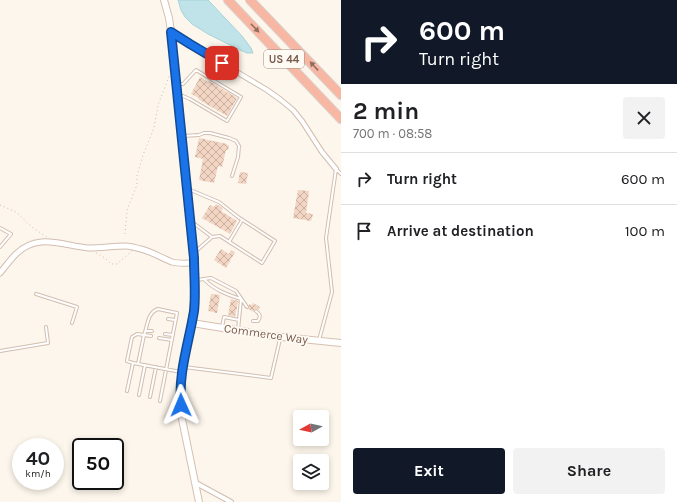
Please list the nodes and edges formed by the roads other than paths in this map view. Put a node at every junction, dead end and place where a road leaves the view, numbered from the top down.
1 (164, 0) edge
2 (228, 0) edge
3 (250, 0) edge
4 (171, 32) junction
5 (177, 84) junction
6 (178, 94) junction
7 (341, 95) edge
8 (341, 119) edge
9 (182, 136) junction
10 (336, 169) junction
11 (341, 174) edge
12 (232, 176) dead end
13 (187, 188) junction
14 (190, 220) junction
15 (242, 220) junction
16 (0, 228) edge
17 (212, 237) junction
18 (229, 242) junction
19 (0, 247) edge
20 (193, 255) junction
21 (194, 263) junction
22 (0, 273) edge
23 (195, 280) junction
24 (204, 280) junction
25 (36, 294) dead end
26 (241, 299) junction
27 (247, 307) dead end
28 (256, 311) dead end
29 (150, 315) junction
30 (155, 316) dead end
31 (168, 319) dead end
32 (175, 320) junction
33 (239, 320) junction
34 (253, 321) dead end
35 (72, 323) dead end
36 (192, 323) junction
37 (46, 327) dead end
38 (222, 328) junction
39 (146, 331) junction
40 (152, 331) dead end
41 (238, 331) junction
42 (165, 334) dead end
43 (144, 335) junction
44 (173, 335) junction
45 (151, 336) dead end
46 (281, 337) junction
47 (159, 338) dead end
48 (172, 340) junction
49 (318, 341) junction
50 (341, 343) edge
51 (0, 351) edge
52 (133, 362) junction
53 (138, 364) junction
54 (145, 365) junction
55 (156, 367) junction
56 (167, 369) junction
57 (183, 370) junction
58 (127, 391) dead end
59 (139, 395) dead end
60 (150, 397) dead end
61 (160, 401) dead end
62 (196, 483) junction
63 (199, 502) edge
64 (231, 502) edge

1 - 4 main road
2 -> 8 highway, US 44
7 -> 3 highway, US 44
4 - 5 main road
4 - 10 street
5 - 6 main road
5 - 6 lane
6 - 9 main road
9 - 12 lane
9 - 13 main road
10 - 11 lane
10 - 49 lane
13 - 14 main road
13 - 15 lane
14 - 17 lane
14 - 20 main road
15 - 18 lane
15 - 18 lane
16 - 19 lane
17 - 18 lane
17 - 20 lane
20 - 21 main road
21 - 22 street
21 - 23 main road
23 - 24 lane
23 - 36 main road
24 - 26 lane
24 - 26 lane
25 - 35 lane
26 - 27 lane
26 - 33 lane
28 - 34 lane
29 - 30 lane
29 - 32 lane
29 - 39 lane
31 - 32 lane
32 - 44 lane
33 - 38 lane
33 - 41 lane
36 - 38 main road, Commerce Way
36 - 57 main road
37 - 51 lane
38 - 41 main road, Commerce Way
39 - 40 lane
39 - 43 lane
41 - 46 main road, Commerce Way
42 - 44 lane
43 - 45 lane
43 - 52 lane
43 - 53 lane
44 - 48 lane
46 - 49 main road, Commerce Way
46 - 57 lane
47 - 48 lane
48 - 56 lane
49 - 50 main road, Commerce Way
52 - 53 lane
52 - 58 lane
53 - 54 lane
54 - 55 lane
54 - 59 lane
55 - 56 lane
55 - 60 lane
56 - 57 lane
56 - 61 lane
57 - 62 main road
62 - 63 main road
62 - 64 street

